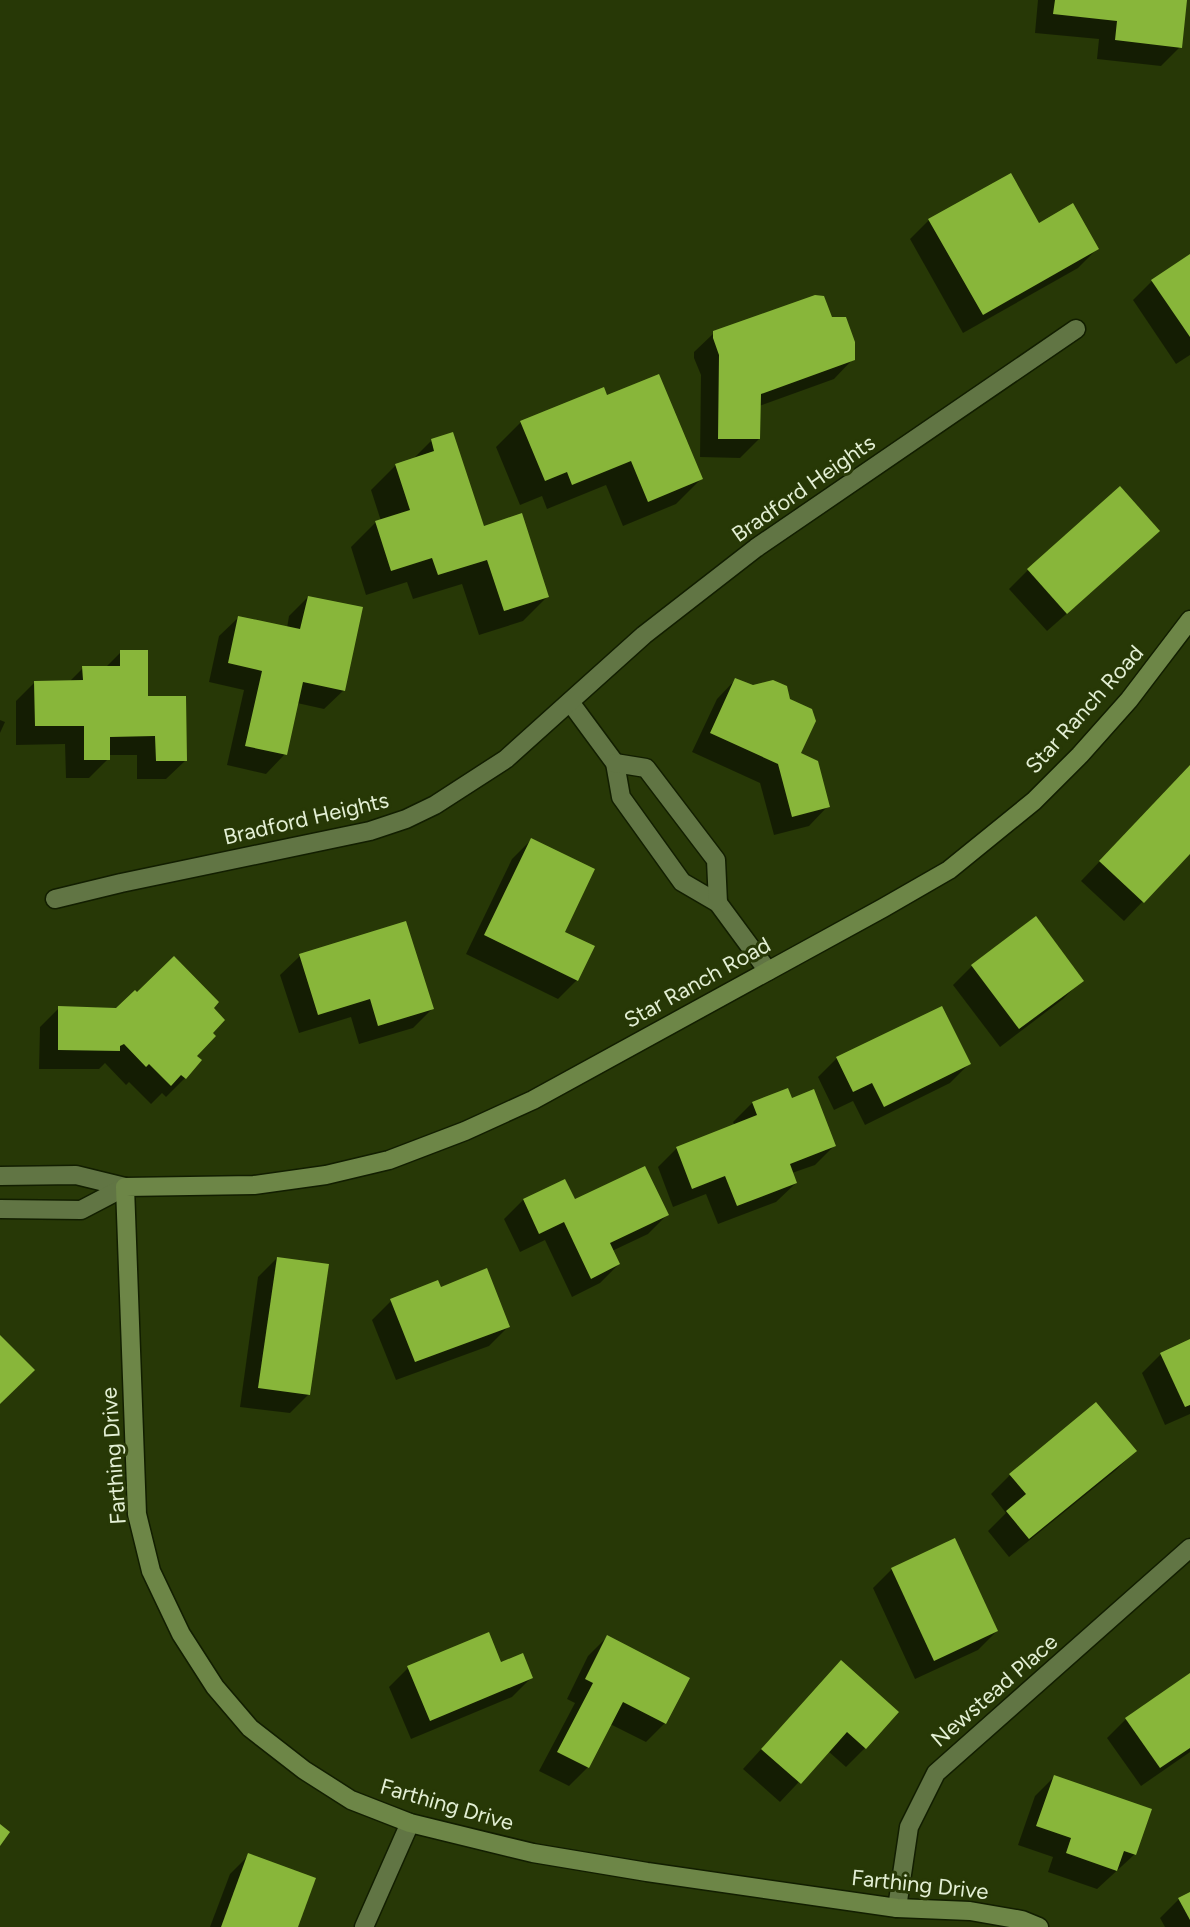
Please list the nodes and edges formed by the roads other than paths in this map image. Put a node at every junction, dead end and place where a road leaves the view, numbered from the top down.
1 (1076, 329) dead end
2 (1190, 620) edge
3 (570, 702) junction
4 (615, 764) junction
5 (55, 899) dead end
6 (718, 903) junction
7 (768, 971) junction
8 (0, 1176) edge
9 (125, 1187) junction
10 (0, 1209) edge
11 (1190, 1548) edge
12 (410, 1822) junction
13 (897, 1908) junction
14 (364, 1927) edge
15 (1039, 1927) edge

1 - 3 street, Bradford Heights
2 - 7 street, Star Ranch Road
3 - 4 street
3 - 5 street, Bradford Heights
4 - 6 street
4 - 6 street
6 - 7 street
7 - 9 street, Star Ranch Road
8 - 9 street
9 - 10 street
9 - 12 street, Farthing Drive
11 - 13 street, Newstead Place
12 - 13 street, Farthing Drive
12 - 14 street
13 - 15 street, Farthing Drive

